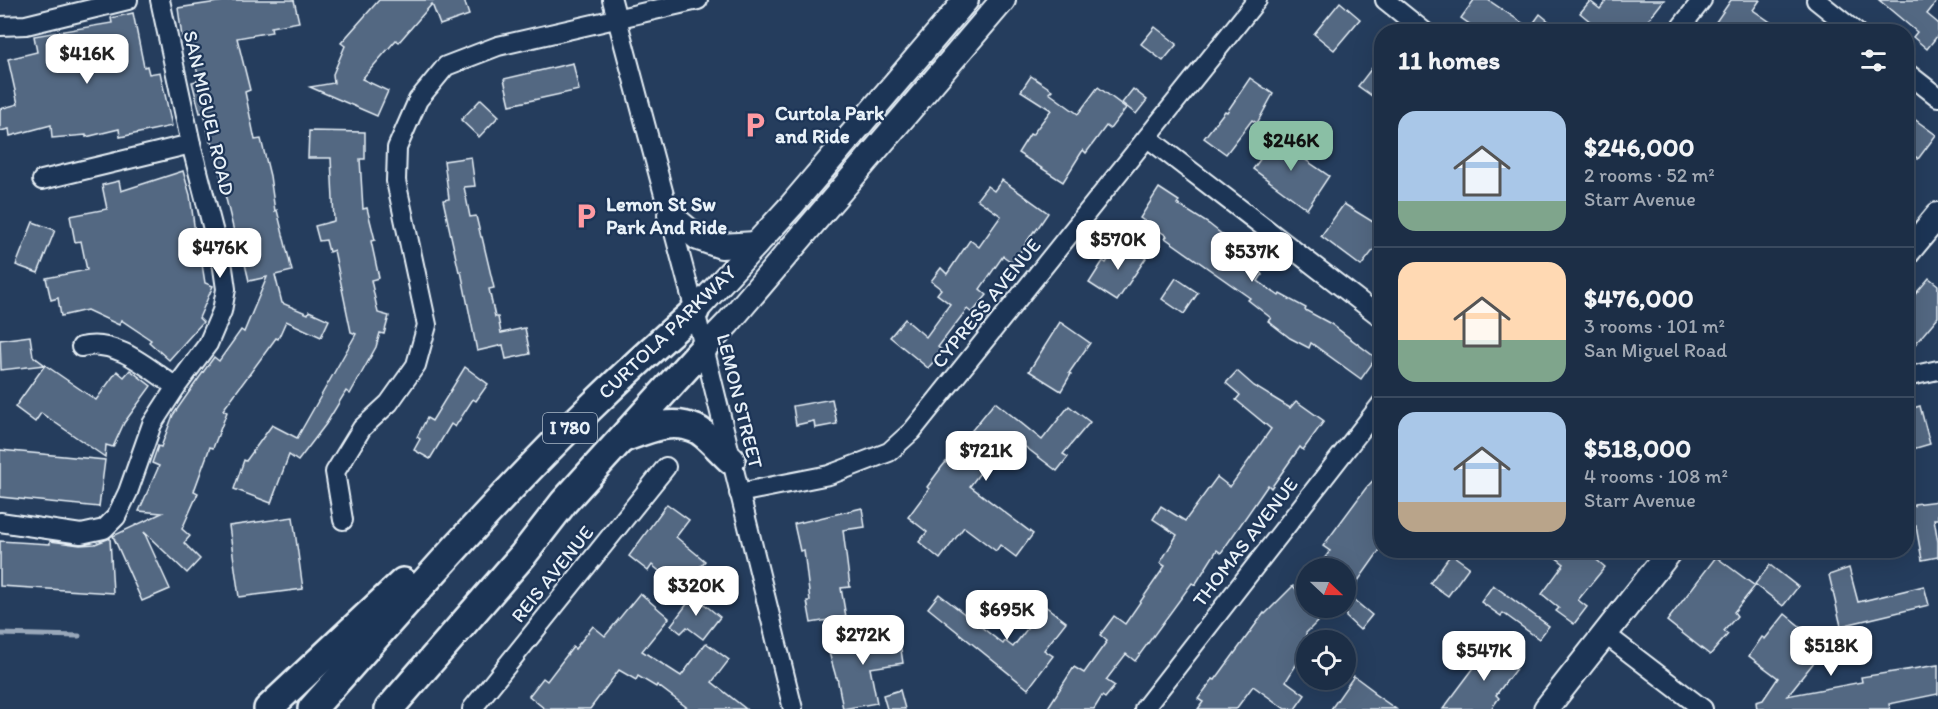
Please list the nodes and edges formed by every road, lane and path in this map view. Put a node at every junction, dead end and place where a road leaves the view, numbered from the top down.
1 (128, 0) edge
2 (160, 0) edge
3 (698, 0) edge
4 (966, 0) edge
5 (1003, 0) edge
6 (1257, 0) edge
7 (1385, 0) edge
8 (1702, 0) edge
9 (1816, 0) edge
10 (614, 9) edge
11 (1415, 24) edge
12 (1683, 24) edge
13 (1846, 24) edge
14 (0, 26) edge
15 (1914, 78) edge
16 (1938, 97) edge
17 (1148, 138) junction
18 (191, 144) junction
19 (42, 180) dead end
20 (670, 215) junction
21 (1938, 215) edge
22 (756, 244) junction
23 (1914, 244) edge
24 (695, 310) junction
25 (1374, 312) edge
26 (81, 347) dead end
27 (704, 349) junction
28 (1938, 370) edge
29 (1914, 375) edge
30 (176, 387) junction
31 (1374, 413) edge
32 (620, 440) junction
33 (731, 460) junction
34 (666, 467) dead end
35 (739, 493) junction
36 (344, 520) dead end
37 (0, 522) edge
38 (453, 551) junction
39 (1665, 558) edge
40 (469, 617) junction
41 (1605, 634) junction
42 (268, 709) edge
43 (312, 709) edge
44 (389, 709) edge
45 (414, 709) edge
46 (472, 709) edge
47 (793, 709) edge
48 (1144, 709) edge
49 (1546, 709) edge
50 (1703, 709) edge

1 - 14 street
2 - 18 street, SAN MIGUEL ROAD
3 - 10 street
4 - 22 main road, CURTOLA PARKWAY
5 - 27 main road, CURTOLA PARKWAY
6 - 17 street, CYPRESS AVENUE
7 - 11 street
8 - 12 street
9 - 13 street
10 - 20 street, LEMON STREET
10 - 36 street
15 - 16 street
17 - 25 street
17 - 35 street, CYPRESS AVENUE
18 - 19 street
18 - 30 street, SAN MIGUEL ROAD
20 - 22 main road
20 - 24 street, LEMON STREET
21 - 23 main road
22 - 24 main road, CURTOLA PARKWAY
24 - 27 street, LEMON STREET
24 - 38 highway, CURTOLA PARKWAY / I 780
26 - 30 street
27 - 32 highway, CURTOLA PARKWAY / I 780
27 - 33 street, LEMON STREET
28 - 29 street
30 - 37 street, SAN MIGUEL ROAD
31 - 48 street, THOMAS AVENUE
32 - 33 highway
32 - 40 highway, CURTOLA PARKWAY / I 780
33 - 35 street, LEMON STREET
34 - 46 street, REIS AVENUE
35 - 47 street, LEMON STREET
38 - 42 highway
38 - 43 highway, CURTOLA PARKWAY / I 780
39 - 41 main road
40 - 44 highway, CURTOLA PARKWAY / I 780
40 - 45 highway
41 - 49 main road
41 - 50 street

